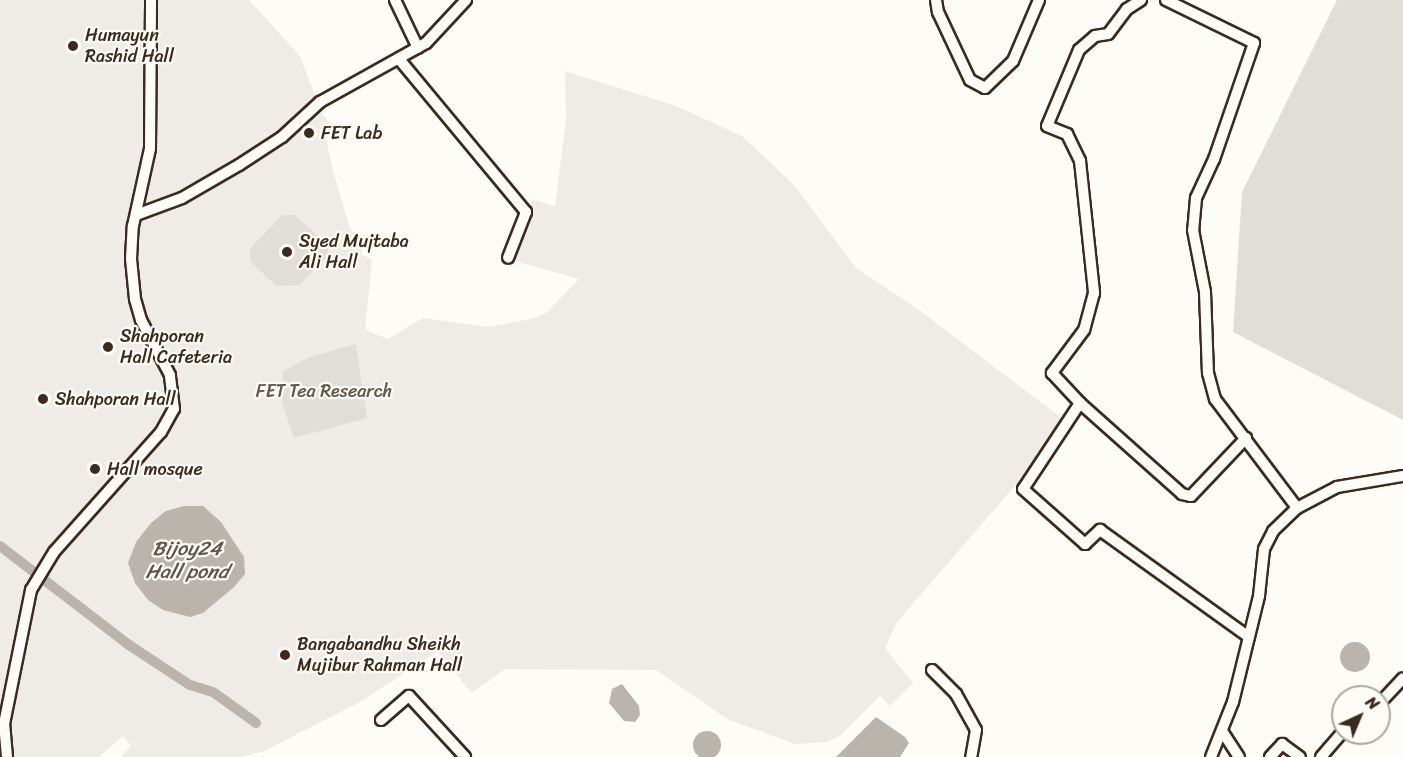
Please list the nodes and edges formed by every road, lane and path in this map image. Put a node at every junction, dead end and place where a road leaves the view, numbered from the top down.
1 (151, 0) edge
2 (395, 0) edge
3 (466, 0) edge
4 (936, 0) edge
5 (1039, 0) edge
6 (1141, 0) edge
7 (1166, 0) edge
8 (418, 48) junction
9 (399, 59) junction
10 (136, 215) junction
11 (508, 258) dead end
12 (1080, 403) junction
13 (1246, 438) junction
14 (1403, 476) edge
15 (1297, 508) junction
16 (1249, 637) junction
17 (932, 670) dead end
18 (1403, 678) edge
19 (1391, 691) edge
20 (381, 720) dead end
21 (1222, 731) junction
22 (1332, 745) edge
23 (7, 757) edge
24 (465, 757) edge
25 (971, 757) edge
26 (1211, 757) edge
27 (1239, 757) edge
28 (1270, 757) edge
29 (1300, 757) edge
30 (1321, 757) edge

1 - 10 street
2 - 8 street
3 - 8 street
4 - 5 street
6 - 12 street
7 - 13 street
8 - 9 street
9 - 10 street
9 - 11 street
10 - 23 street
12 - 13 street
12 - 16 street
13 - 15 street
14 - 15 street
15 - 16 street
16 - 21 street
17 - 25 street
18 - 19 street
20 - 24 street
21 - 26 street
21 - 27 street
22 - 30 street
28 - 29 street

